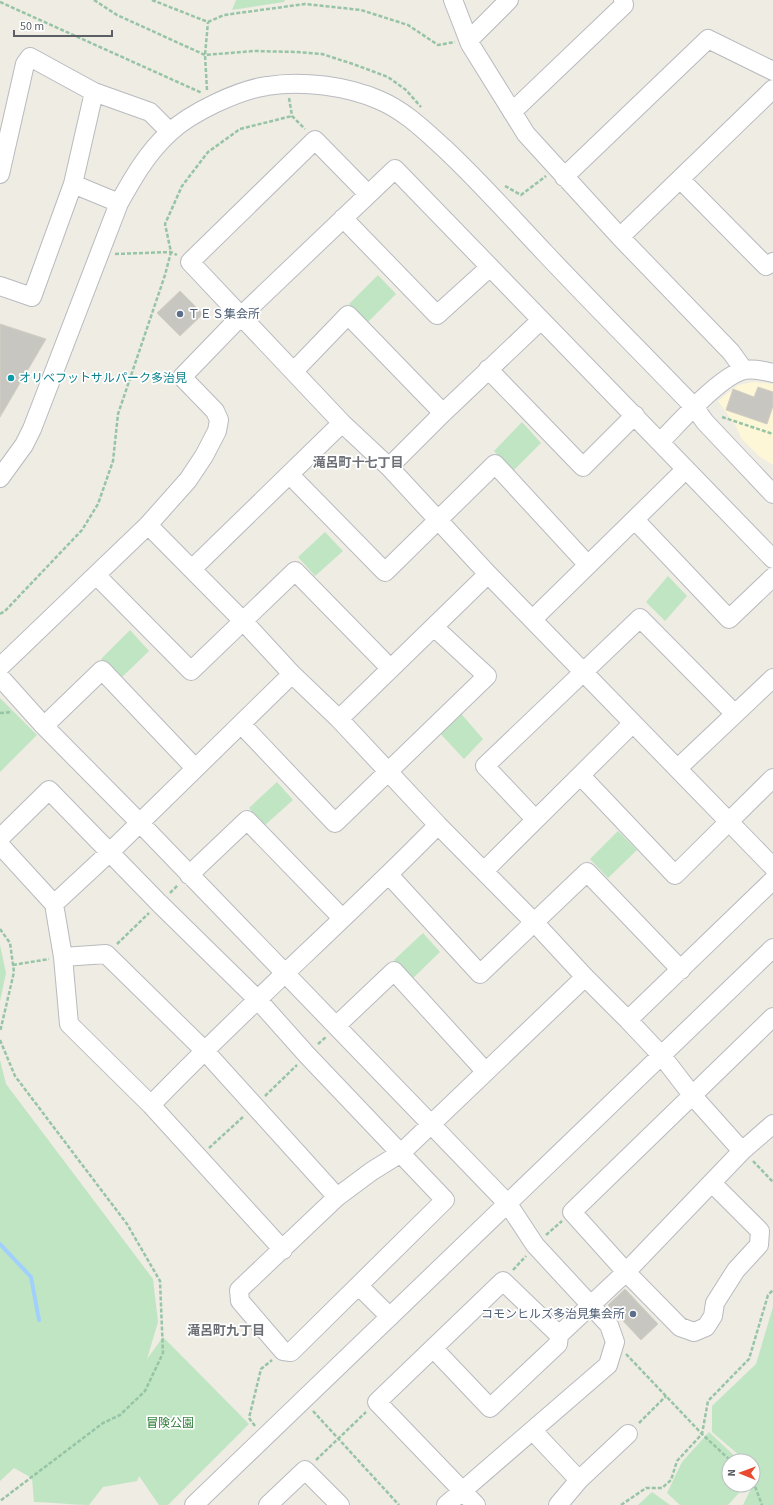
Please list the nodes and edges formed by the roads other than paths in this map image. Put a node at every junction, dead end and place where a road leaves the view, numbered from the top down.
1 (453, 0) edge
2 (509, 0) edge
3 (623, 0) edge
4 (469, 40) junction
5 (773, 72) edge
6 (773, 89) edge
7 (94, 92) junction
8 (512, 112) junction
9 (170, 132) junction
10 (560, 173) junction
11 (0, 174) edge
12 (681, 180) junction
13 (73, 184) junction
14 (367, 193) junction
15 (119, 203) junction
16 (343, 218) junction
17 (620, 237) junction
18 (773, 262) edge
19 (490, 267) junction
20 (0, 286) edge
21 (242, 315) junction
22 (541, 320) junction
23 (488, 369) junction
24 (744, 370) junction
25 (294, 371) junction
26 (773, 373) edge
27 (443, 413) junction
28 (635, 415) junction
29 (700, 415) junction
30 (342, 423) junction
31 (661, 441) junction
32 (389, 467) junction
33 (686, 469) junction
34 (290, 475) junction
35 (0, 478) edge
36 (773, 494) edge
37 (438, 520) junction
38 (635, 520) junction
39 (148, 525) junction
40 (773, 559) edge
41 (588, 565) junction
42 (192, 569) junction
43 (488, 574) junction
44 (96, 575) junction
45 (773, 577) edge
46 (533, 619) junction
47 (244, 622) junction
48 (434, 627) junction
49 (0, 667) edge
50 (390, 668) junction
51 (584, 670) junction
52 (292, 674) junction
53 (0, 677) edge
54 (773, 678) edge
55 (734, 713) junction
56 (339, 719) junction
57 (633, 723) junction
58 (241, 724) junction
59 (44, 726) junction
60 (195, 768) junction
61 (678, 768) junction
62 (388, 772) junction
63 (581, 776) junction
64 (773, 778) edge
65 (535, 819) junction
66 (729, 820) junction
67 (140, 822) junction
68 (438, 825) junction
69 (0, 838) edge
70 (0, 845) edge
71 (110, 852) junction
72 (773, 866) edge
73 (484, 871) junction
74 (189, 875) junction
75 (389, 875) junction
76 (773, 880) edge
77 (54, 904) junction
78 (342, 918) junction
79 (535, 923) junction
80 (773, 948) edge
81 (63, 957) junction
82 (681, 970) junction
83 (285, 975) junction
84 (585, 977) junction
85 (258, 1000) junction
86 (773, 1017) edge
87 (628, 1020) junction
88 (336, 1026) junction
89 (204, 1050) junction
90 (662, 1056) junction
91 (485, 1071) junction
92 (692, 1095) junction
93 (151, 1105) junction
94 (773, 1124) edge
95 (431, 1125) junction
96 (742, 1151) junction
97 (402, 1153) junction
98 (712, 1183) junction
99 (337, 1197) junction
100 (508, 1204) junction
101 (283, 1250) junction
102 (626, 1272) junction
103 (359, 1286) junction
104 (591, 1304) junction
105 (390, 1317) junction
106 (560, 1335) junction
107 (433, 1348) junction
108 (533, 1431) junction
109 (628, 1434) road end
110 (579, 1480) junction
111 (461, 1490) junction
112 (194, 1505) edge
113 (268, 1505) edge
114 (340, 1505) edge
115 (446, 1505) edge
116 (476, 1505) edge
117 (558, 1505) edge

1 - 4 street
2 - 4 street
3 - 8 street
4 - 8 street
5 - 10 street
6 - 12 street
7 - 9 street
7 - 11 street
7 - 13 street
8 - 10 street
9 - 15 street
9 - 29 street
10 - 17 street
12 - 17 street
12 - 18 street
13 - 15 street
13 - 20 street
14 - 16 street
14 - 19 street
14 - 21 street
15 - 35 street
16 - 19 street
16 - 21 street
17 - 24 street
19 - 22 street
21 - 25 street
21 - 39 street
22 - 23 street
22 - 28 street
23 - 27 street
23 - 28 street
24 - 26 street
24 - 29 street
25 - 27 street
25 - 30 street
27 - 32 street
28 - 31 street
29 - 31 street
29 - 36 street
30 - 32 street
30 - 34 street
31 - 33 street
32 - 37 street
33 - 38 street
33 - 40 street
34 - 37 street
34 - 42 street
37 - 41 street
37 - 43 street
38 - 41 street
38 - 45 street
39 - 42 street
39 - 44 street
41 - 46 street
42 - 47 street
43 - 46 street
43 - 48 street
44 - 47 street
44 - 49 street
46 - 51 street
47 - 50 street
47 - 52 street
48 - 50 street
48 - 62 street
50 - 56 street
51 - 55 street
51 - 57 street
51 - 65 street
52 - 56 street
52 - 58 street
53 - 59 street
54 - 55 street
55 - 61 street
56 - 62 street
57 - 61 street
57 - 63 street
58 - 60 street
58 - 62 street
59 - 60 street
59 - 67 street
60 - 67 street
61 - 66 street
62 - 68 street
63 - 65 street
63 - 66 street
64 - 66 street
65 - 73 street
66 - 72 street
67 - 71 street
67 - 74 street
68 - 73 street
68 - 75 street
69 - 71 street
70 - 77 street
71 - 77 street
71 - 85 street
73 - 79 street
74 - 78 street
74 - 83 street
75 - 78 street
75 - 79 street
76 - 82 street
77 - 81 street
78 - 83 street
79 - 82 street
79 - 84 street
80 - 90 street
81 - 89 street
81 - 93 street
82 - 87 street
83 - 85 street
83 - 88 street
84 - 87 street
84 - 91 street
85 - 89 street
85 - 97 street
86 - 92 street
87 - 90 street
88 - 91 street
88 - 95 street
89 - 93 street
89 - 99 street
90 - 92 street
90 - 100 street
91 - 95 street
92 - 96 street
92 - 102 street
93 - 101 street
94 - 96 street
95 - 97 street
95 - 100 street
96 - 98 street
97 - 99 street
97 - 103 street
98 - 102 street
98 - 102 street
99 - 101 street
100 - 104 street
100 - 105 street
101 - 103 street
102 - 104 street
103 - 105 street
104 - 106 street
104 - 108 street
105 - 112 street
106 - 107 street
106 - 107 street
107 - 111 street
108 - 110 street
108 - 111 street
109 - 110 street
110 - 117 street
111 - 115 street
111 - 116 street
113 - 114 street

